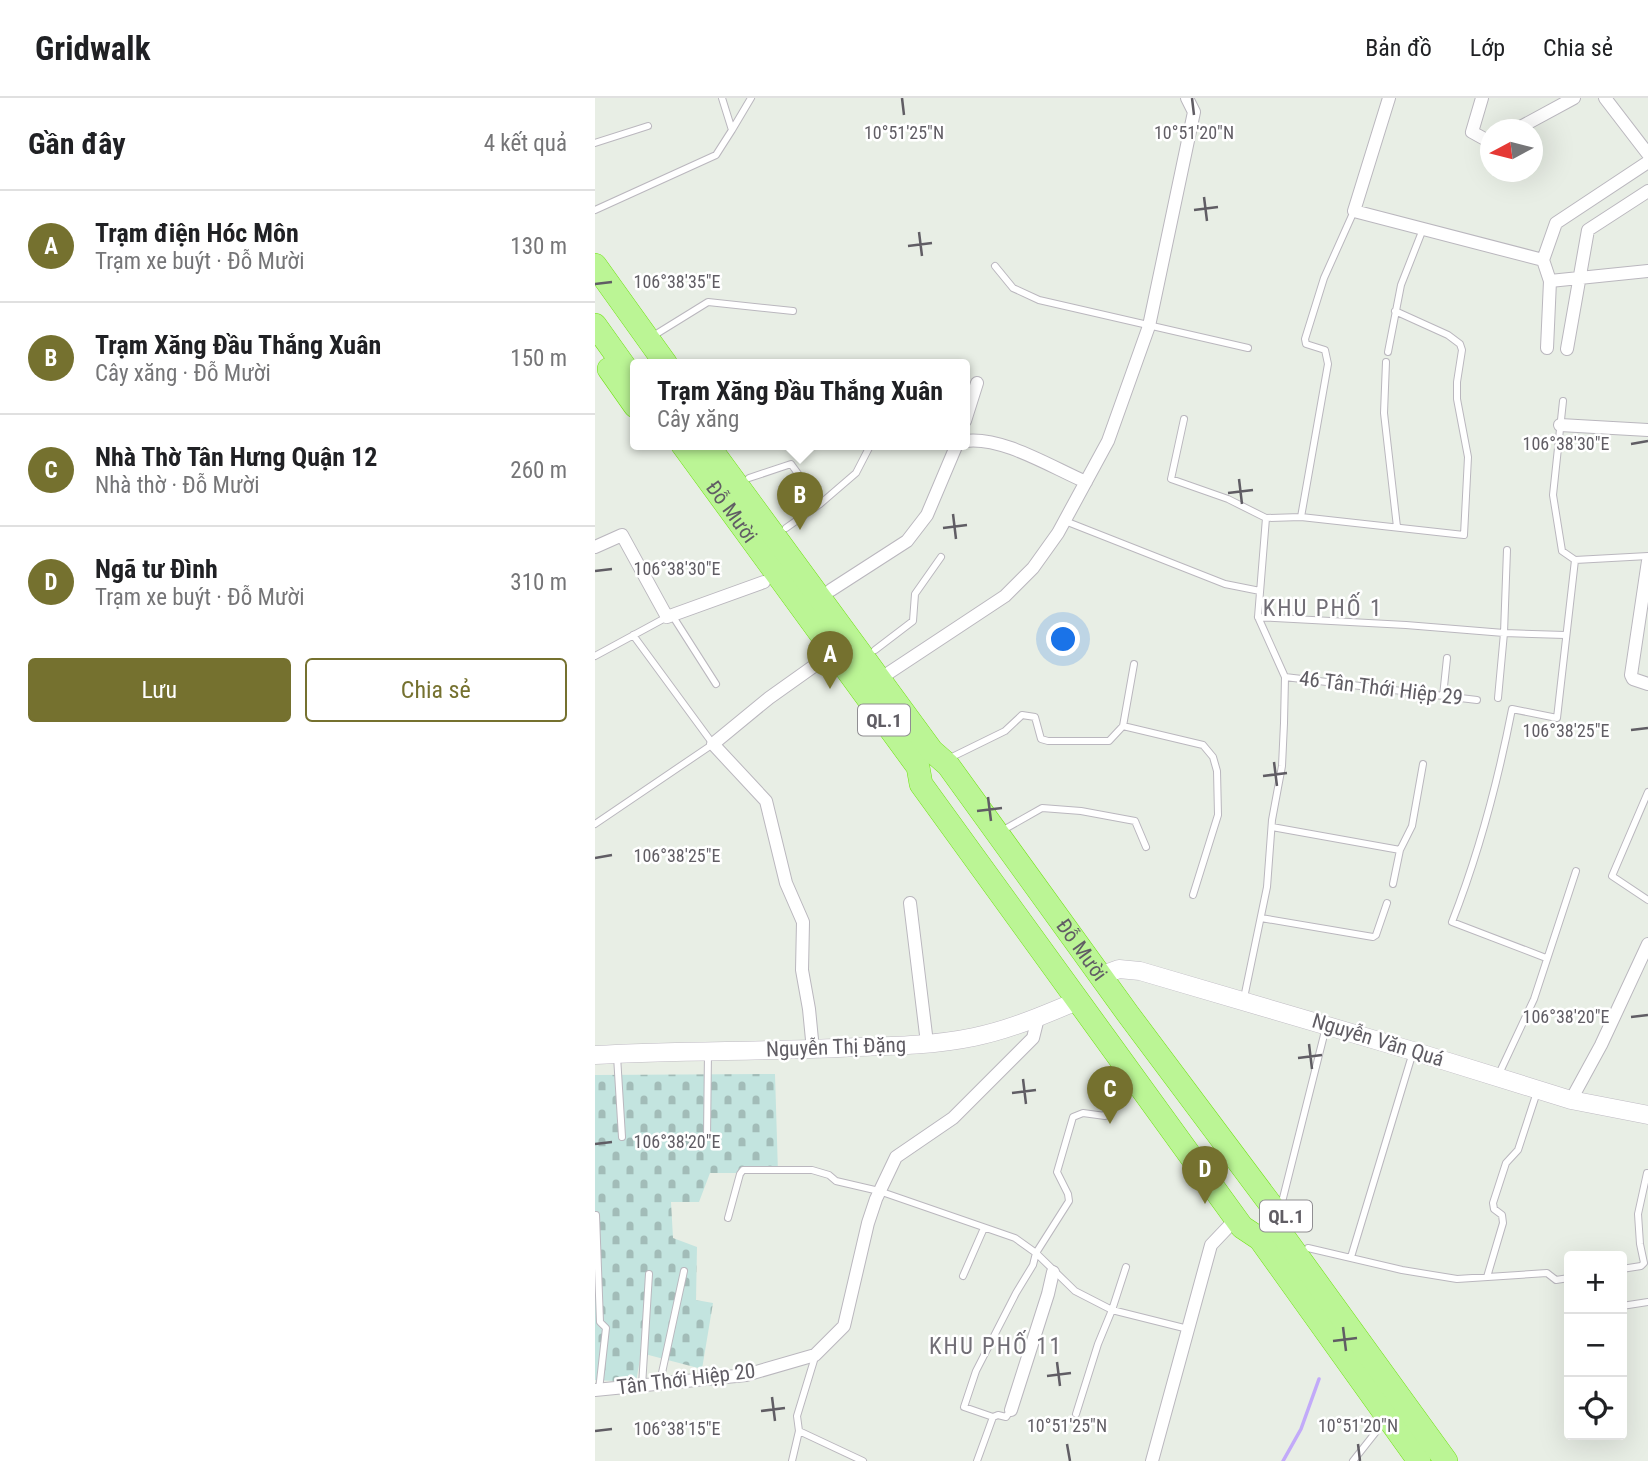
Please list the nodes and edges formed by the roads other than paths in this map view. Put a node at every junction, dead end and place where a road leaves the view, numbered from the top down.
1 (722, 98) edge
2 (751, 98) edge
3 (1187, 98) edge
4 (1389, 98) edge
5 (1482, 98) edge
6 (1574, 98) edge
7 (1605, 98) edge
8 (1535, 119) edge
9 (648, 126) dead end
10 (733, 130) junction
11 (1480, 136) edge
12 (595, 143) edge
13 (1648, 154) edge
14 (1648, 162) edge
15 (1648, 191) edge
16 (595, 210) edge
17 (1354, 211) junction
18 (1423, 229) junction
19 (1543, 260) junction
20 (595, 265) edge
21 (995, 266) dead end
22 (1648, 271) edge
23 (1580, 278) junction
24 (1550, 281) junction
25 (595, 288) edge
26 (793, 311) dead end
27 (1395, 311) junction
28 (595, 324) edge
29 (1149, 326) junction
30 (648, 339) junction
31 (1248, 348) dead end
32 (1547, 348) dead end
33 (1567, 349) dead end
34 (1388, 352) dead end
35 (645, 359) edge
36 (662, 359) edge
37 (604, 361) edge
38 (1386, 362) dead end
39 (630, 378) edge
40 (977, 383) dead end
41 (630, 399) edge
42 (1563, 401) dead end
43 (970, 403) edge
44 (1184, 419) dead end
45 (1560, 425) junction
46 (1648, 430) edge
47 (970, 440) edge
48 (668, 450) edge
49 (686, 450) edge
50 (712, 450) edge
51 (728, 450) edge
52 (868, 450) edge
53 (954, 450) edge
54 (749, 478) junction
55 (1086, 482) junction
56 (820, 505) junction
57 (1301, 517) junction
58 (1266, 518) junction
59 (1065, 521) junction
60 (1397, 527) junction
61 (786, 528) junction
62 (595, 547) edge
63 (1507, 550) dead end
64 (941, 557) dead end
65 (1648, 559) edge
66 (1576, 560) junction
67 (764, 582) junction
68 (831, 590) junction
69 (1260, 591) junction
70 (669, 616) junction
71 (1258, 617) junction
72 (1504, 633) junction
73 (633, 635) junction
74 (1565, 635) junction
75 (875, 650) junction
76 (595, 656) edge
77 (1447, 658) dead end
78 (821, 661) junction
79 (1134, 664) dead end
80 (884, 676) junction
81 (1285, 677) junction
82 (716, 684) dead end
83 (1648, 684) edge
84 (1443, 696) junction
85 (1498, 698) dead end
86 (1477, 700) dead end
87 (1123, 726) junction
88 (713, 744) junction
89 (952, 757) junction
90 (1423, 764) dead end
91 (1648, 792) edge
92 (595, 824) edge
93 (1272, 827) junction
94 (1005, 829) junction
95 (1146, 847) dead end
96 (1400, 850) junction
97 (1576, 871) dead end
98 (1393, 884) dead end
99 (1193, 894) dead end
100 (1648, 900) edge
101 (911, 903) dead end
102 (1387, 903) dead end
103 (1261, 918) junction
104 (1648, 944) edge
105 (1546, 958) junction
106 (1105, 975) junction
107 (1243, 1000) junction
108 (1074, 1002) junction
109 (1038, 1018) junction
110 (1326, 1025) junction
111 (927, 1044) junction
112 (708, 1050) junction
113 (813, 1050) junction
114 (1413, 1051) junction
115 (617, 1054) junction
116 (595, 1055) edge
117 (1118, 1064) junction
118 (1498, 1077) junction
119 (1538, 1090) junction
120 (1570, 1100) junction
121 (1648, 1115) edge
122 (622, 1137) dead end
123 (706, 1138) dead end
124 (1647, 1173) edge
125 (879, 1191) junction
126 (1281, 1209) junction
127 (596, 1215) edge
128 (728, 1218) dead end
129 (1231, 1224) junction
130 (983, 1227) junction
131 (1308, 1248) junction
132 (1036, 1253) junction
133 (1351, 1257) junction
134 (1126, 1267) dead end
135 (1627, 1268) edge
136 (684, 1271) dead end
137 (1053, 1272) junction
138 (649, 1273) dead end
139 (963, 1276) dead end
140 (1487, 1278) junction
141 (1564, 1279) edge
142 (1648, 1301) edge
143 (1627, 1305) edge
144 (1112, 1310) junction
145 (1188, 1329) junction
146 (815, 1355) junction
147 (660, 1384) junction
148 (642, 1386) junction
149 (597, 1390) edge
150 (1011, 1410) joint
151 (1076, 1414) dead end
152 (993, 1417) junction
153 (1379, 1428) junction
154 (799, 1431) junction
155 (792, 1461) edge
156 (863, 1461) edge
157 (977, 1461) edge
158 (1152, 1461) edge
159 (1353, 1461) edge
160 (1403, 1461) edge
161 (1419, 1461) edge
162 (1446, 1461) edge
163 (1461, 1461) edge

1 - 10 lane
2 - 10 lane
3 - 29 street
4 - 17 street
5 - 11 street
6 - 8 street
7 - 13 street
9 - 12 lane
10 - 16 lane
14 - 19 street
15 - 23 street
17 - 18 street
17 - 57 lane
18 - 19 street
18 - 27 lane
19 - 24 street
20 - 30 highway
21 - 29 lane
22 - 23 street
23 - 24 street
23 - 33 street
24 - 32 street
25 - 35 highway
26 - 30 lane
27 - 34 lane
27 - 60 lane
28 - 37 highway
29 - 31 lane
29 - 55 street
30 - 36 highway
37 - 39 highway
37 - 41 highway
38 - 60 lane
40 - 43 street
42 - 45 lane
44 - 58 lane
45 - 46 street
45 - 66 lane
47 - 55 street
48 - 67 highway, Đỗ Mười / QL.1
49 - 108 highway, Đỗ Mười / QL.1
50 - 80 highway, Đỗ Mười / QL.1
51 - 54 highway, Đỗ Mười / QL.1
52 - 56 lane
53 - 68 street
54 - 56 lane
54 - 61 highway, Đỗ Mười / QL.1
55 - 59 street
56 - 61 lane
57 - 58 lane
57 - 60 lane
58 - 69 lane
59 - 69 lane
59 - 80 street
61 - 68 highway, Đỗ Mười / QL.1
62 - 70 street
63 - 72 lane
64 - 75 lane
65 - 66 lane
65 - 83 street
66 - 74 lane
67 - 70 street
67 - 78 highway, Đỗ Mười / QL.1
68 - 75 highway, Đỗ Mười / QL.1
69 - 71 lane
70 - 73 lane
70 - 82 lane
71 - 72 lane
71 - 81 lane
72 - 74 lane
72 - 85 lane
73 - 76 lane
73 - 88 lane
74 - 105 lane
75 - 80 highway, Đỗ Mười / QL.1
77 - 84 lane
78 - 88 street
78 - 108 highway, Đỗ Mười / QL.1
79 - 87 lane
80 - 89 highway, Đỗ Mười / QL.1
80 - 106 highway, Đỗ Mười / QL.1
81 - 84 lane, 46 Tân Thới Hiệp 29
81 - 93 lane
84 - 86 lane, 46 Tân Thới Hiệp 29
87 - 89 lane
87 - 99 lane
88 - 92 lane
88 - 113 street
89 - 94 highway, Đỗ Mười / QL.1
90 - 96 lane
91 - 100 lane
93 - 96 lane
93 - 103 lane
94 - 95 lane
94 - 106 highway, Đỗ Mười / QL.1
96 - 98 lane
97 - 105 lane
101 - 111 street
102 - 103 lane
103 - 107 lane
104 - 120 street
105 - 118 lane
106 - 107 main road, Nguyễn Văn Quá
106 - 126 highway, Đỗ Mười / QL.1
106 - 162 highway, Đỗ Mười / QL.1
107 - 110 main road, Nguyễn Văn Quá
108 - 109 main road, Nguyễn Thị Đặng
108 - 117 highway, Đỗ Mười / QL.1
109 - 111 main road, Nguyễn Thị Đặng
109 - 125 street, Tân Thới Hiệp 20
110 - 114 main road, Nguyễn Văn Quá
110 - 126 lane
111 - 113 main road, Nguyễn Thị Đặng
112 - 113 main road, Nguyễn Thị Đặng
112 - 115 main road, Nguyễn Thị Đặng
112 - 123 lane
114 - 118 main road, Nguyễn Văn Quá
114 - 133 lane
115 - 116 main road, Nguyễn Thị Đặng
115 - 122 lane
117 - 129 highway, Đỗ Mười / QL.1
117 - 132 lane
117 - 161 highway, Đỗ Mười / QL.1
118 - 119 main road, Nguyễn Văn Quá
119 - 120 main road, Nguyễn Văn Quá
119 - 140 lane
120 - 121 main road, Nguyễn Văn Quá
124 - 135 lane
125 - 128 lane
125 - 130 lane
125 - 146 street, Tân Thới Hiệp 20
126 - 131 highway, Đỗ Mười / QL.1
127 - 149 lane
129 - 145 street
129 - 153 highway, Đỗ Mười / QL.1
130 - 132 lane
130 - 139 lane
131 - 133 lane
131 - 163 highway, Đỗ Mười / QL.1
132 - 137 lane
132 - 152 lane
133 - 140 lane
134 - 144 lane
136 - 147 lane
137 - 144 lane
137 - 150 street
138 - 148 lane
140 - 141 lane
142 - 143 lane
144 - 145 lane
144 - 151 lane
145 - 158 street
146 - 147 street, Tân Thới Hiệp 20
146 - 154 lane
147 - 148 street, Tân Thới Hiệp 20
148 - 149 street, Tân Thới Hiệp 20
150 - 152 lane
152 - 157 lane
153 - 159 lane
153 - 160 highway, Đỗ Mười / QL.1
154 - 155 lane
154 - 156 lane

